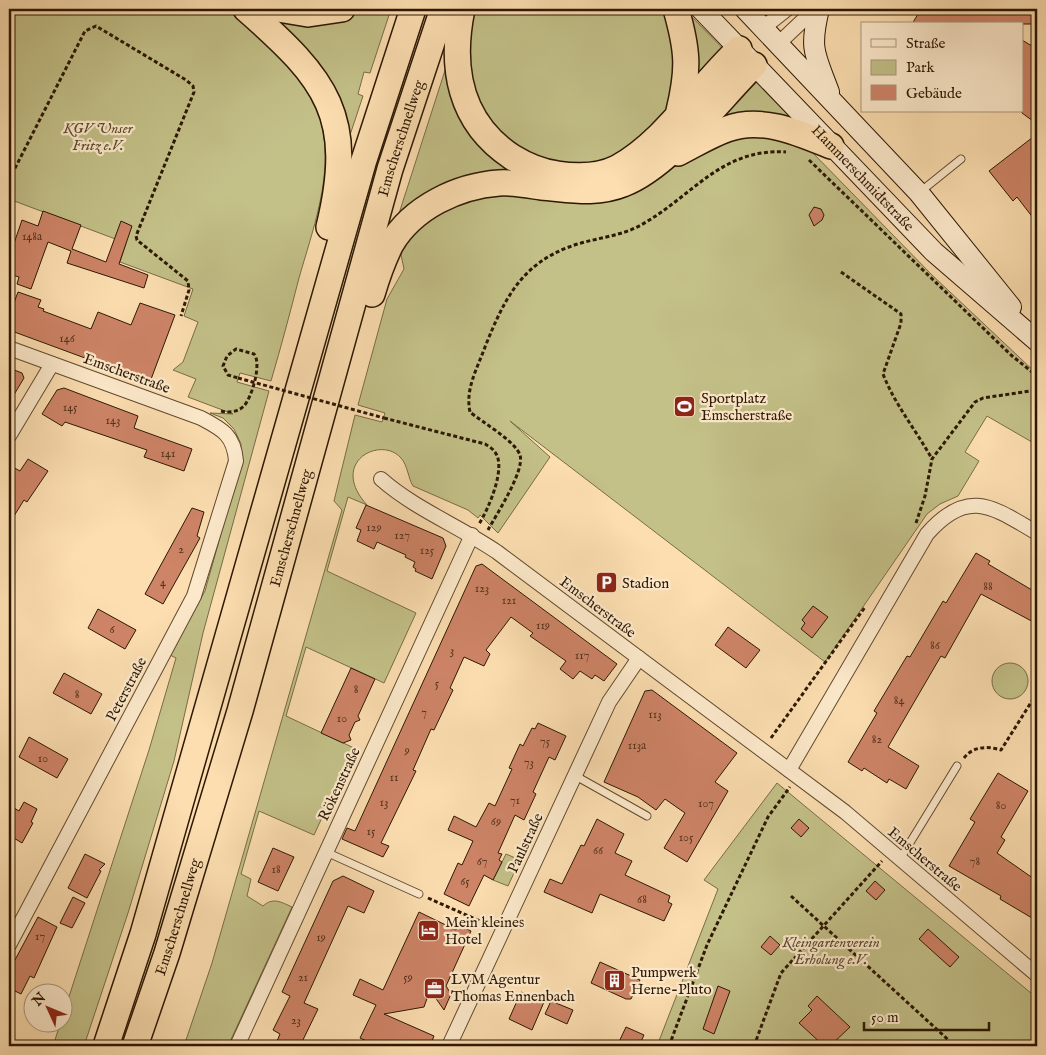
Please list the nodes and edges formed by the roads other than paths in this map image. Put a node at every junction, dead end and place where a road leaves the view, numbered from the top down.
1 (246, 9) edge
2 (278, 9) edge
3 (342, 9) edge
4 (413, 9) edge
5 (443, 9) edge
6 (462, 9) edge
7 (676, 9) edge
8 (701, 9) edge
9 (745, 9) edge
10 (787, 9) edge
11 (815, 9) edge
12 (819, 9) edge
13 (763, 28) junction
14 (778, 44) junction
15 (747, 57) junction
16 (832, 101) junction
17 (678, 114) junction
18 (831, 146) junction
19 (962, 159) dead end
20 (662, 161) junction
21 (919, 193) junction
22 (330, 279) junction
23 (1035, 339) edge
24 (9, 348) edge
25 (336, 361) junction
26 (52, 364) junction
27 (9, 436) edge
28 (229, 437) joint
29 (381, 479) dead end
30 (1037, 533) edge
31 (477, 538) junction
32 (639, 658) junction
33 (957, 766) road end
34 (794, 773) junction
35 (574, 776) junction
36 (648, 816) dead end
37 (326, 852) junction
38 (895, 855) junction
39 (418, 894) road end
40 (9, 945) edge
41 (1037, 975) edge
42 (106, 1046) edge
43 (135, 1046) edge
44 (237, 1046) edge
45 (449, 1046) edge

1 - 22 highway
2 - 3 highway
4 - 22 highway, Emscherschnellweg
5 - 25 highway, Emscherschnellweg
6 - 17 highway
7 - 17 highway
8 - 15 main road, Hammerschmidtstraße
9 - 13 main road, Hammerschmidtstraße
10 - 13 street
11 - 14 street
12 - 16 main road
13 - 14 main road, Hammerschmidtstraße
13 - 15 main road
14 - 15 main road
14 - 16 main road, Hammerschmidtstraße
15 - 17 highway
15 - 18 main road, Hammerschmidtstraße
15 - 20 highway
16 - 21 main road, Hammerschmidtstraße
18 - 20 highway
18 - 23 main road, Hammerschmidtstraße
19 - 21 lane
20 - 25 highway
21 - 23 main road, Hammerschmidtstraße
22 - 42 highway, Emscherschnellweg
24 - 26 street, Emscherstraße
25 - 43 highway, Emscherschnellweg
26 - 27 street
26 - 28 street, Emscherstraße
28 - 40 street, Peterstraße
29 - 31 street, Emscherstraße
30 - 34 street
31 - 32 street, Emscherstraße
31 - 37 street, Rökenstraße
32 - 34 street, Emscherstraße
32 - 35 street, Paulstraße
33 - 38 lane
34 - 38 street, Emscherstraße
35 - 36 lane
35 - 45 street, Paulstraße
37 - 39 lane
37 - 44 street, Rökenstraße
38 - 41 street, Emscherstraße

